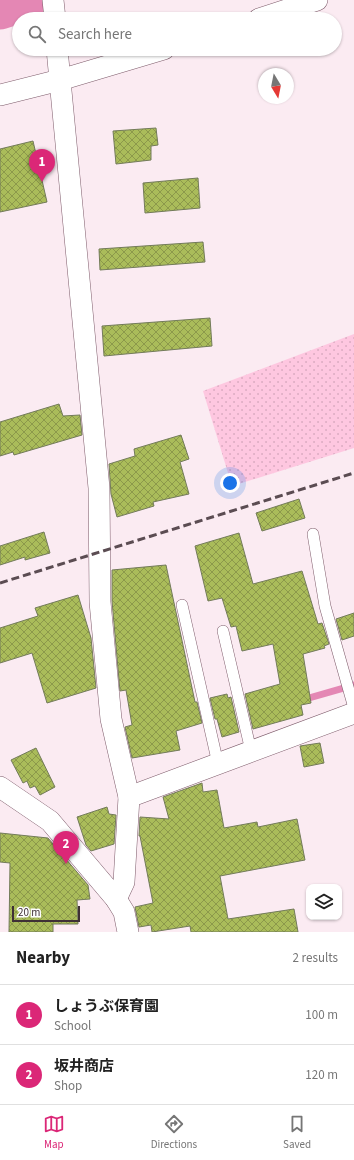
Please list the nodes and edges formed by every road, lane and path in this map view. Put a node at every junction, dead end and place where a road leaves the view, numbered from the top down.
1 (53, 0) edge
2 (317, 0) edge
3 (54, 12) edge
4 (280, 12) edge
5 (58, 56) edge
6 (136, 56) edge
7 (59, 75) junction
8 (0, 95) edge
9 (313, 534) dead end
10 (182, 605) dead end
11 (223, 631) dead end
12 (354, 708) edge
13 (354, 713) edge
14 (251, 751) junction
15 (218, 764) junction
16 (0, 787) edge
17 (129, 797) junction
18 (116, 899) junction
19 (128, 932) edge

1 - 3 street
2 - 4 street
5 - 7 street
6 - 7 street
7 - 8 street
7 - 17 street
9 - 12 lane
10 - 15 lane
11 - 14 lane
13 - 14 street
14 - 15 street
15 - 17 street
16 - 18 street
17 - 18 street
18 - 19 street

